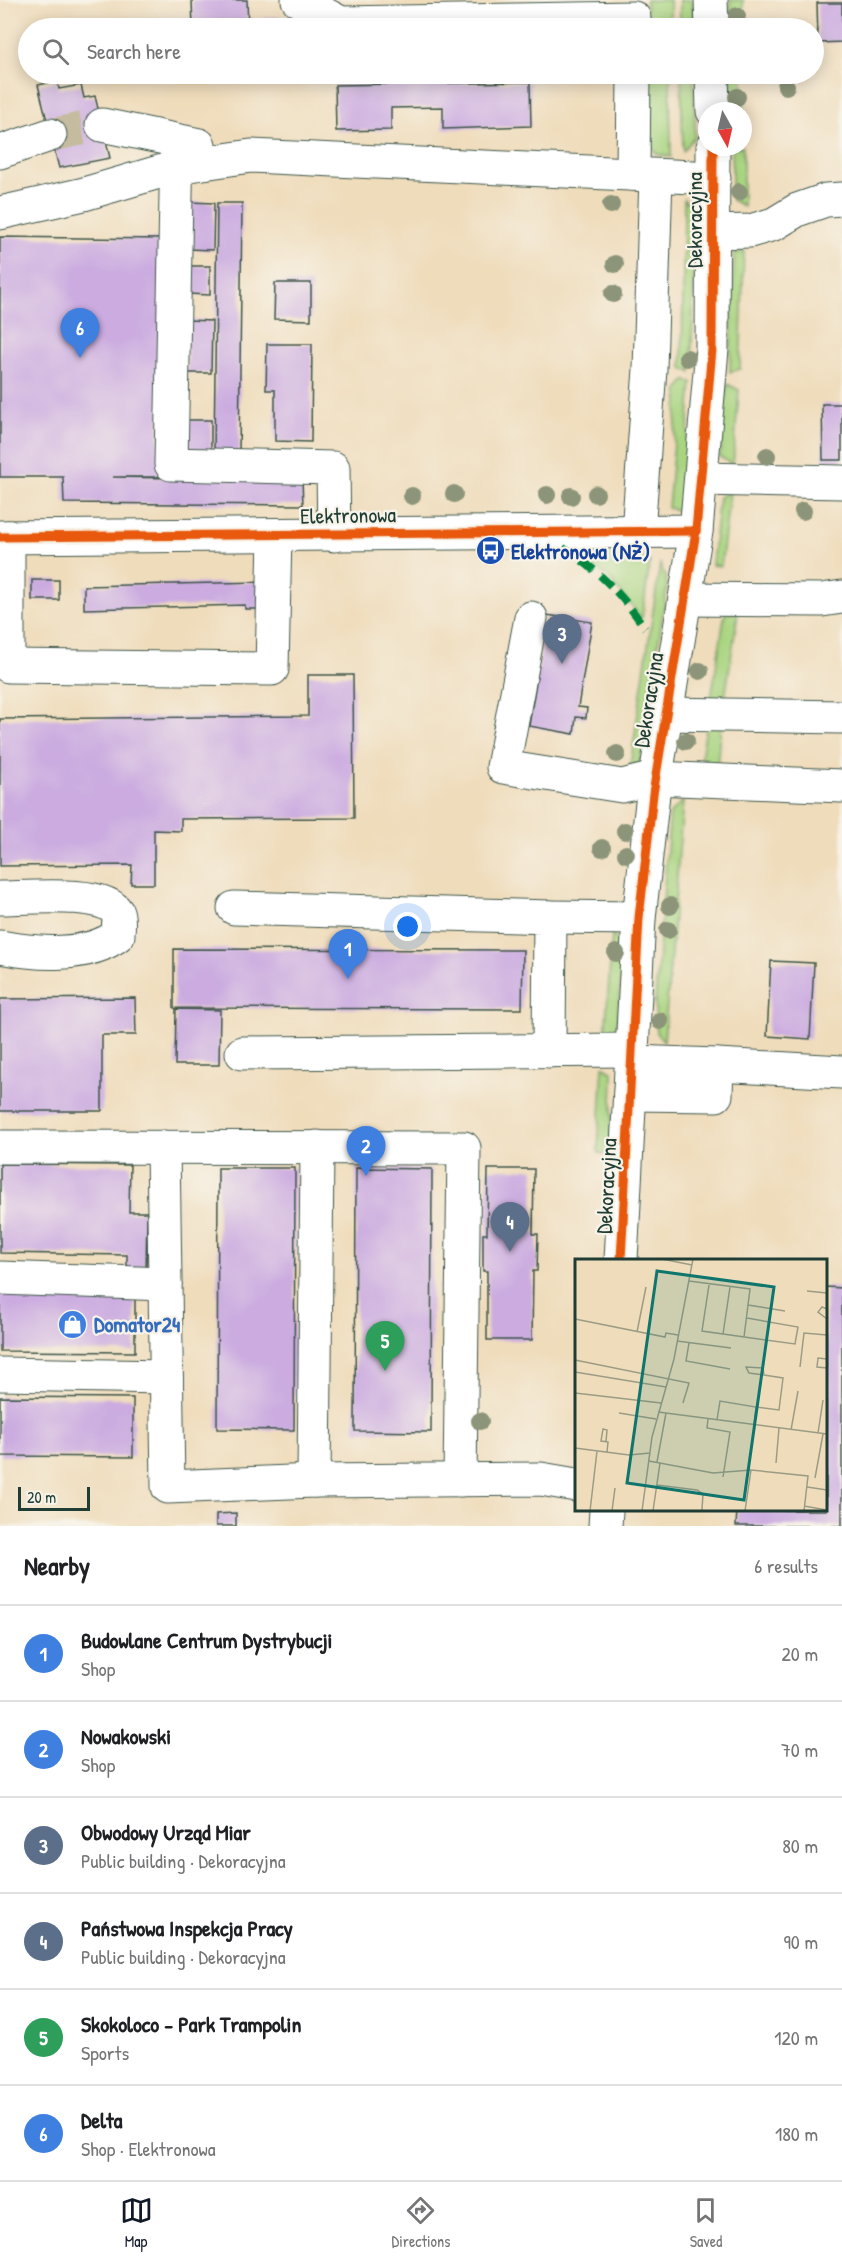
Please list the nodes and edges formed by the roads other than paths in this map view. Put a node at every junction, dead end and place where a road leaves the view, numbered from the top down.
1 (298, 0) edge
2 (711, 0) edge
3 (634, 15) edge
4 (332, 18) edge
5 (524, 18) edge
6 (712, 18) edge
7 (635, 84) edge
8 (712, 84) edge
9 (713, 102) edge
10 (102, 125) tunnel mouth
11 (50, 135) tunnel mouth
12 (0, 152) edge
13 (176, 154) junction
14 (714, 162) edge
15 (645, 175) junction
16 (842, 198) edge
17 (0, 213) edge
18 (714, 232) junction
19 (701, 479) junction
20 (842, 482) edge
21 (696, 531) junction
22 (638, 532) junction
23 (275, 535) junction
24 (334, 535) junction
25 (4, 537) edge
26 (842, 597) edge
27 (685, 599) junction
28 (531, 618) dead end
29 (4, 666) edge
30 (666, 714) junction
31 (842, 717) edge
32 (655, 778) junction
33 (842, 786) edge
34 (0, 898) edge
35 (234, 908) dead end
36 (550, 917) junction
37 (639, 918) junction
38 (0, 947) edge
39 (549, 1051) junction
40 (242, 1053) dead end
41 (632, 1069) junction
42 (842, 1072) edge
43 (0, 1147) edge
44 (163, 1147) junction
45 (317, 1148) junction
46 (621, 1259) edge
47 (0, 1278) edge
48 (165, 1284) junction
49 (0, 1374) edge
50 (166, 1377) junction
51 (460, 1480) junction
52 (314, 1481) junction
53 (575, 1485) edge
54 (606, 1511) edge
55 (605, 1526) edge

1 - 4 street
2 - 6 street
3 - 5 street
7 - 15 street
8 - 9 street
10 - 13 street
11 - 12 street
13 - 15 street
13 - 17 street
13 - 24 street
14 - 15 street
14 - 18 street, Dekoracyjna
15 - 22 street
16 - 18 street, Dekoracyjna
18 - 19 street, Dekoracyjna
19 - 20 street
19 - 21 street, Dekoracyjna
21 - 22 street, Elektronowa
21 - 27 street, Dekoracyjna
22 - 24 street, Elektronowa
23 - 24 street, Elektronowa
23 - 25 street, Elektronowa
23 - 29 street
25 - 29 street
26 - 27 street
27 - 30 street, Dekoracyjna
28 - 32 street
30 - 31 street
30 - 32 street, Dekoracyjna
32 - 33 street
32 - 37 street, Dekoracyjna
34 - 38 street
35 - 36 street
36 - 37 street
36 - 39 street
37 - 41 street, Dekoracyjna
39 - 40 street
39 - 41 street
41 - 42 street
41 - 46 street, Dekoracyjna
43 - 44 street
44 - 45 street
44 - 48 street
45 - 51 street
45 - 52 street
47 - 48 street
48 - 50 street
49 - 50 street
50 - 52 street
51 - 52 street
51 - 53 street
54 - 55 street

